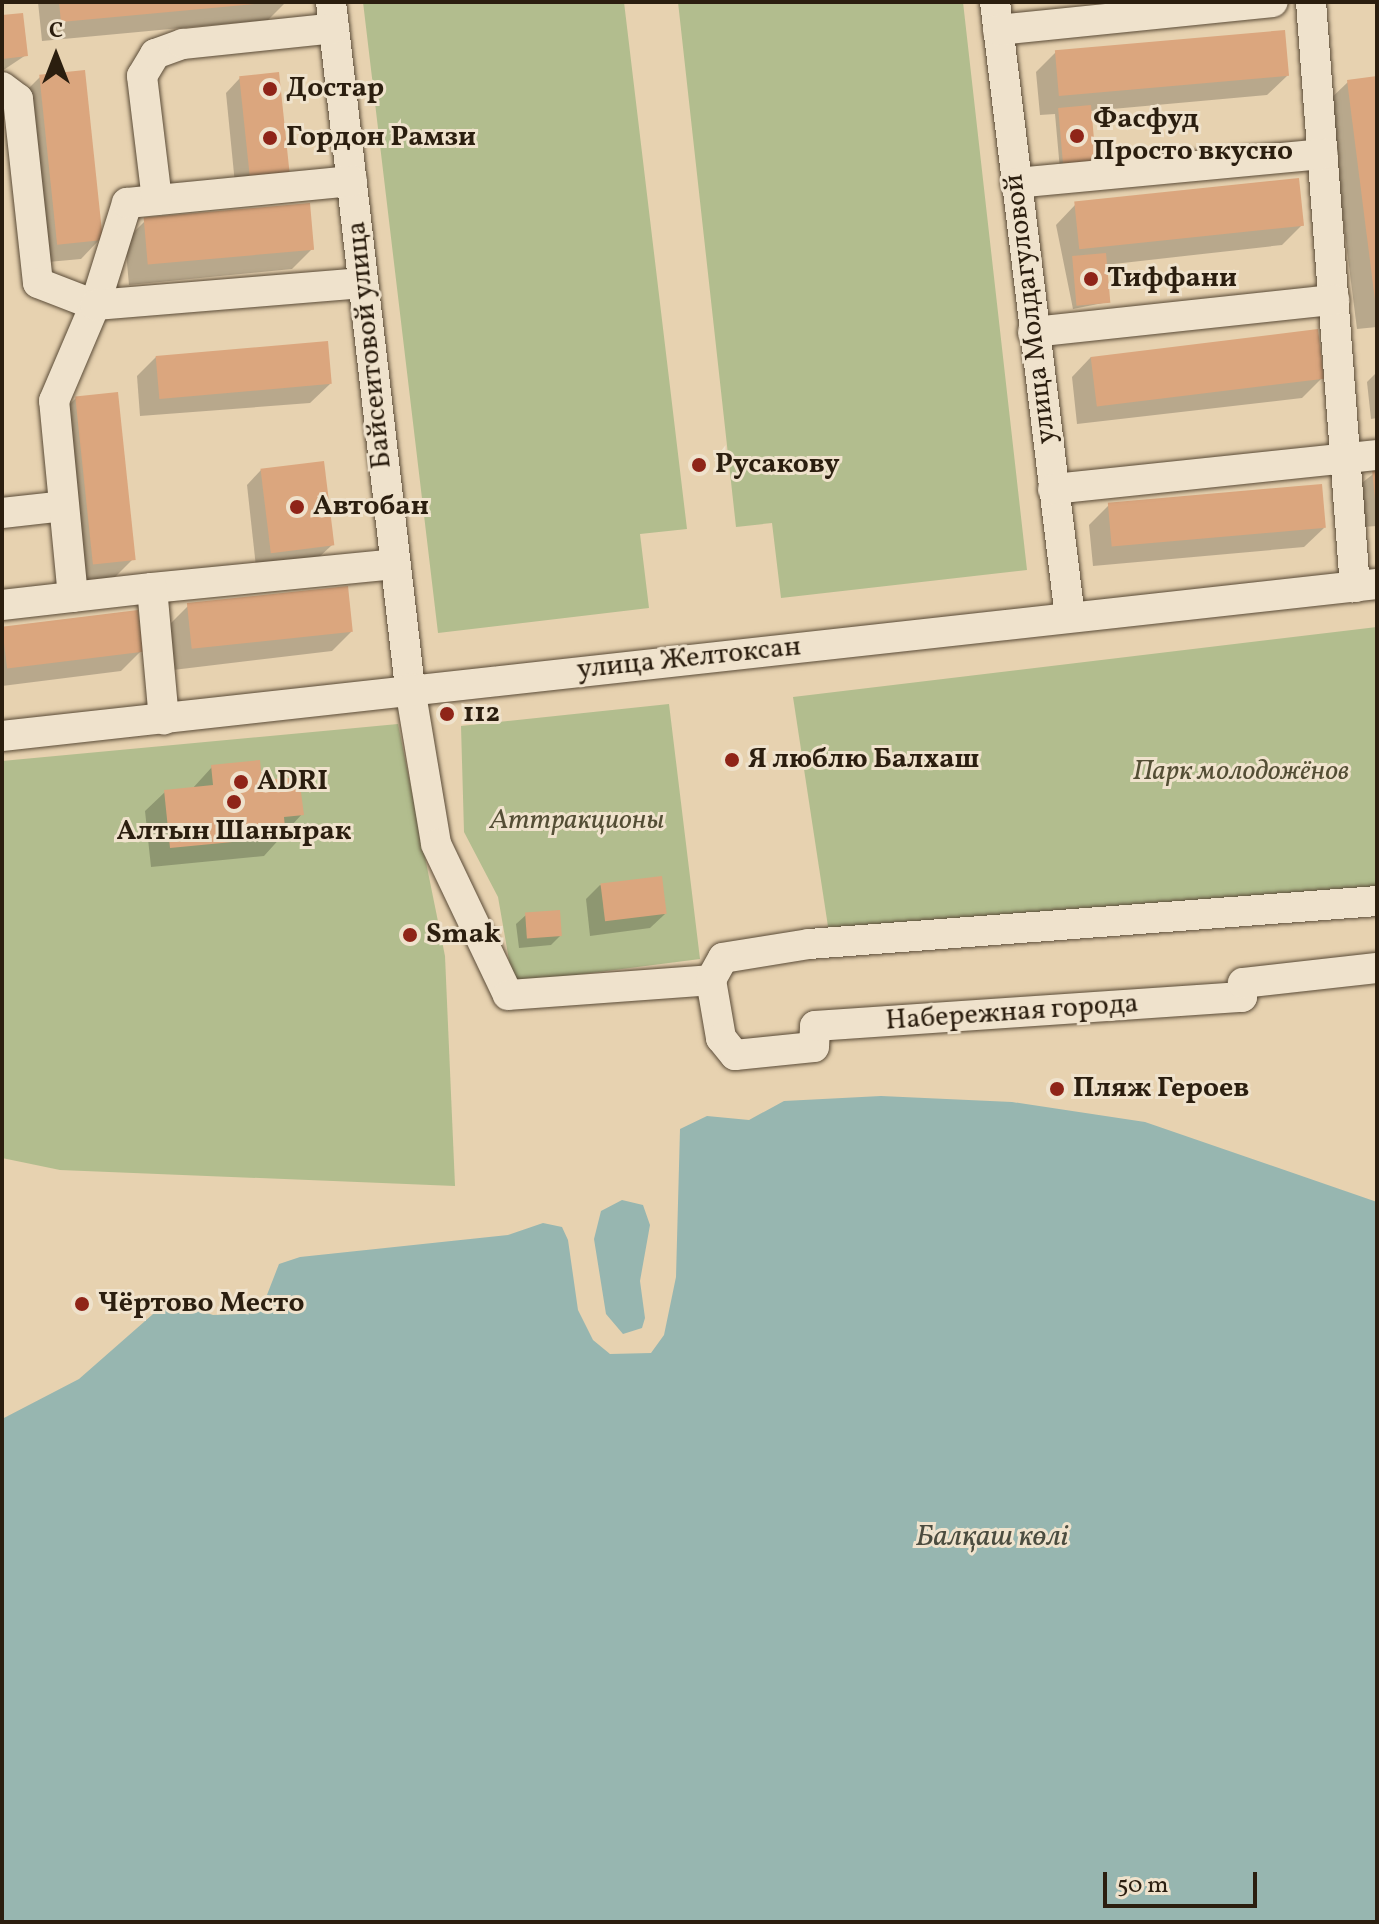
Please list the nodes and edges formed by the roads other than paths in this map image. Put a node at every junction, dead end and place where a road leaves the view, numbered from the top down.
1 (1311, 2) edge
2 (1261, 3) edge
3 (332, 15) edge
4 (996, 16) edge
5 (2, 87) edge
6 (1323, 154) junction
7 (352, 181) junction
8 (1016, 183) junction
9 (157, 200) junction
10 (363, 283) junction
11 (1334, 300) junction
12 (95, 305) junction
13 (1033, 332) junction
14 (1377, 455) edge
15 (1346, 459) junction
16 (1053, 489) junction
17 (64, 506) junction
18 (2, 513) edge
19 (395, 564) junction
20 (1366, 585) edge
21 (152, 588) junction
22 (73, 597) junction
23 (2, 605) edge
24 (1070, 617) junction
25 (410, 688) junction
26 (164, 719) junction
27 (2, 736) edge
28 (1377, 901) edge
29 (1377, 968) edge
30 (711, 980) junction

1 - 6 street
2 - 4 street
3 - 7 street, Байсеитовой улица
3 - 9 street
4 - 8 street, улица Молдагуловой
5 - 12 street
6 - 8 street
6 - 11 street
7 - 9 street
7 - 10 street, Байсеитовой улица
8 - 13 street, улица Молдагуловой
9 - 12 street
10 - 12 street
10 - 19 street, Байсеитовой улица
11 - 13 street
11 - 15 street
12 - 17 street
13 - 16 street, улица Молдагуловой
14 - 15 street
15 - 16 street
15 - 20 street
16 - 24 street, улица Молдагуловой
17 - 18 street
17 - 22 street
19 - 21 street
19 - 25 street, Байсеитовой улица
20 - 24 street, улица Желтоксан
21 - 22 street
21 - 26 street
22 - 23 street
24 - 25 street, улица Желтоксан
25 - 26 street, улица Желтоксан
25 - 30 street, Байсеитовой улица
26 - 27 street, улица Желтоксан
28 - 30 street
29 - 30 street, Набережная города

